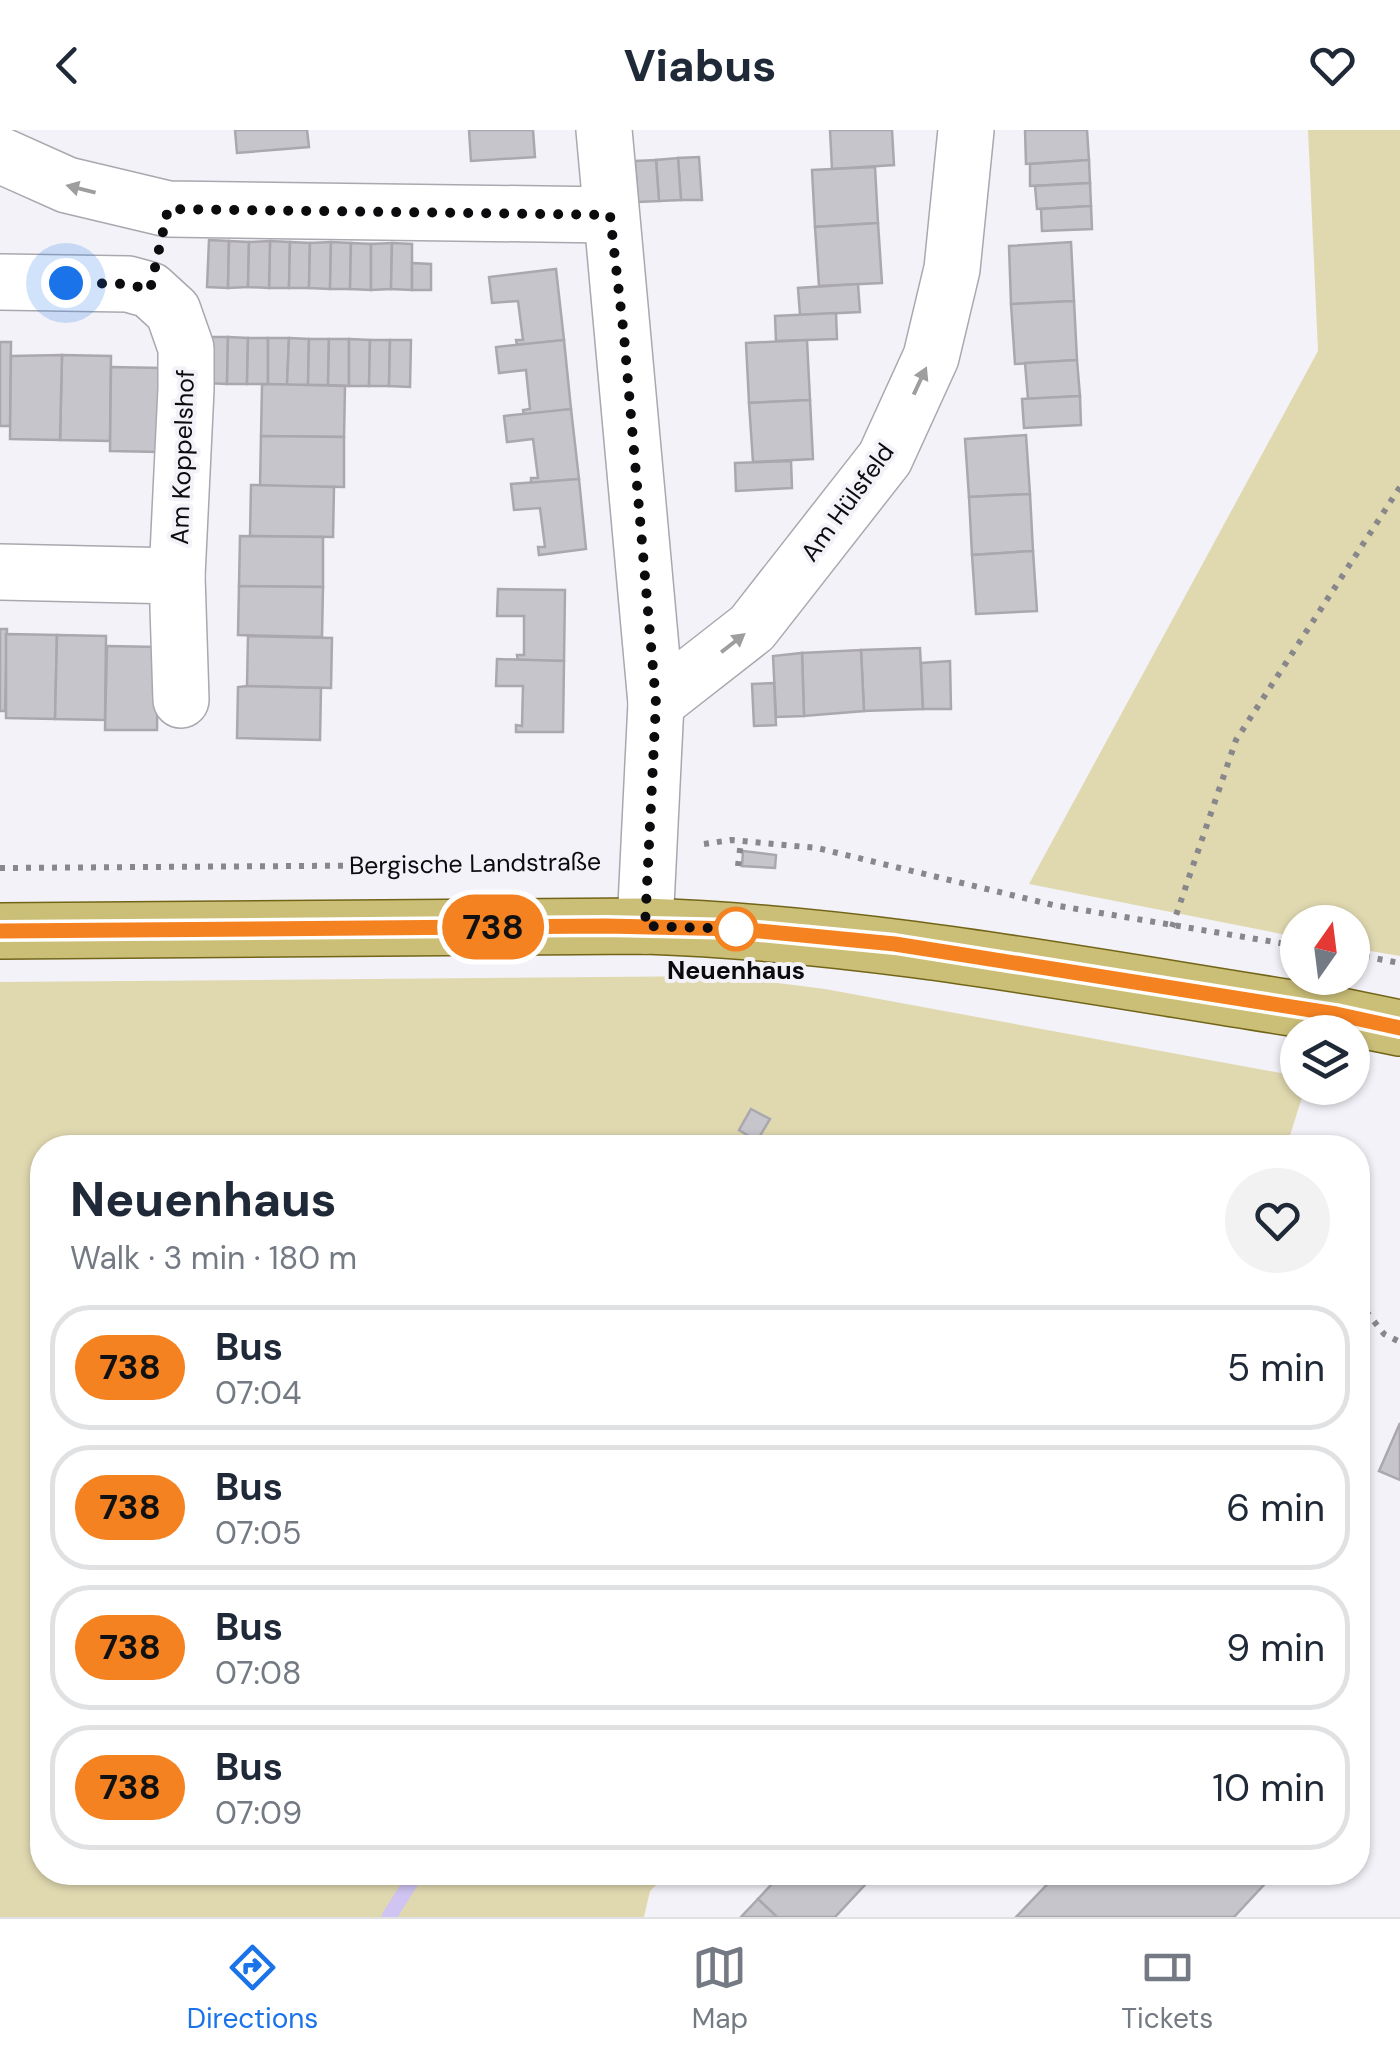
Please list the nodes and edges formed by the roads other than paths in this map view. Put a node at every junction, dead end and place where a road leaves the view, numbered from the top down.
1 (604, 130) edge
2 (621, 130) edge
3 (966, 130) edge
4 (0, 155) edge
5 (168, 209) junction
6 (610, 215) junction
7 (0, 282) edge
8 (150, 290) junction
9 (0, 572) edge
10 (176, 576) junction
11 (180, 700) dead end
12 (656, 703) junction
13 (645, 926) junction
14 (0, 931) edge
15 (1400, 1028) edge

1 - 2 street
1 - 6 street
12 -> 3 street, Am Hülsfeld
5 -> 4 street
5 - 6 street
5 - 8 street
6 - 12 street
7 - 8 street
8 - 10 street, Am Koppelshof
9 - 10 street, Am Koppelshof
10 - 11 street, Am Koppelshof
12 - 13 street
13 - 14 main road
13 - 15 main road

